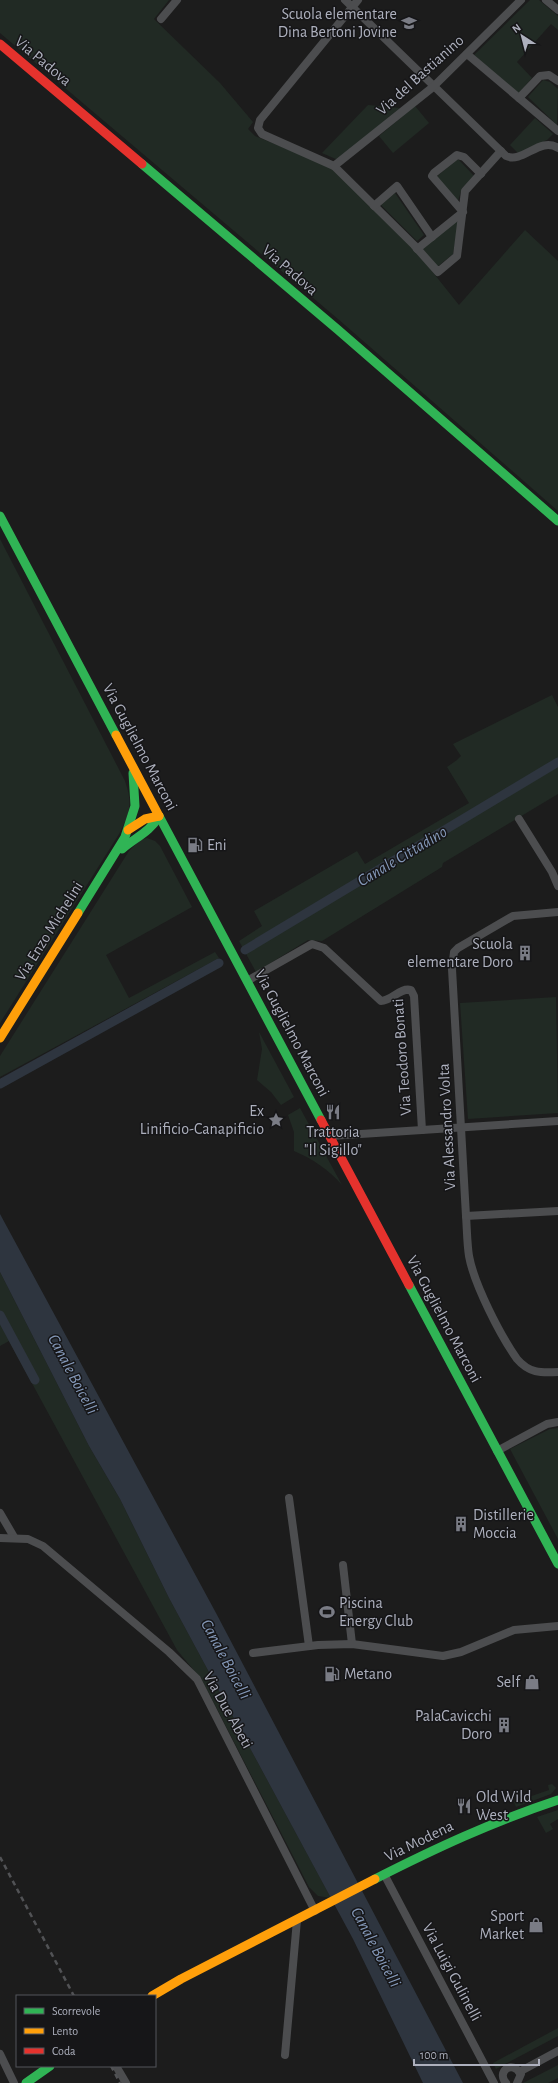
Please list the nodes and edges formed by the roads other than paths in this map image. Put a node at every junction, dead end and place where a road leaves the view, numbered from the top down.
1 (177, 0) edge
2 (345, 0) edge
3 (358, 0) edge
4 (521, 0) edge
5 (546, 0) edge
6 (352, 7) junction
7 (558, 10) edge
8 (161, 19) dead end
9 (0, 44) edge
10 (467, 54) junction
11 (558, 81) edge
12 (433, 87) junction
13 (519, 98) junction
14 (558, 131) edge
15 (558, 136) edge
16 (549, 145) junction
17 (558, 148) edge
18 (501, 151) junction
19 (334, 166) junction
20 (481, 174) junction
21 (374, 206) junction
22 (463, 212) junction
23 (432, 237) junction
24 (417, 248) junction
25 (0, 516) edge
26 (558, 521) edge
27 (132, 765) junction
28 (159, 816) junction
29 (519, 819) dead end
30 (128, 830) junction
31 (147, 831) junction
32 (177, 850) junction
33 (111, 861) junction
34 (558, 886) edge
35 (558, 912) edge
36 (247, 981) junction
37 (0, 1038) edge
38 (558, 1121) edge
39 (461, 1128) junction
40 (422, 1130) junction
41 (330, 1136) junction
42 (558, 1211) edge
43 (466, 1216) junction
44 (558, 1372) edge
45 (558, 1422) edge
46 (497, 1450) junction
47 (289, 1498) dead end
48 (0, 1512) edge
49 (14, 1537) junction
50 (0, 1538) edge
51 (343, 1564) dead end
52 (558, 1564) edge
53 (558, 1626) edge
54 (352, 1644) junction
55 (309, 1646) junction
56 (253, 1653) dead end
57 (558, 1800) edge
58 (384, 1874) junction
59 (315, 1911) junction
60 (297, 1920) junction
61 (154, 1995) edge
62 (558, 2051) edge
63 (0, 2054) edge
64 (285, 2055) dead end
65 (49, 2067) edge
66 (117, 2067) edge
67 (519, 2072) junction
68 (14, 2083) edge
69 (26, 2083) edge
70 (126, 2083) edge
71 (494, 2083) edge
72 (506, 2083) edge
73 (517, 2083) edge

1 - 8 street
2 - 6 street
3 - 6 street
4 - 10 street, Via del Bastianino
5 - 7 street
6 - 12 street
6 - 19 street
9 - 26 main road, Via Padova
10 - 12 street, Via del Bastianino
10 - 13 street
11 - 13 street
12 - 18 street
12 - 19 street, Via del Bastianino
13 - 14 street
15 - 16 street
16 - 17 street
16 - 18 street
18 - 20 street
19 - 21 street
20 - 22 street
20 - 22 street
21 - 23 street
21 - 24 street
22 - 23 street
22 - 24 street
23 - 24 street
25 - 27 main road, Via Guglielmo Marconi
27 - 28 main road, Via Guglielmo Marconi
27 - 30 main road, Via Enzo Michelini
28 - 30 main road, Via Enzo Michelini
28 - 31 main road, Via Enzo Michelini
28 - 32 main road, Via Guglielmo Marconi
29 - 34 street
30 - 33 main road, Via Enzo Michelini
31 - 32 main road
31 - 33 main road, Via Enzo Michelini
32 - 36 main road, Via Guglielmo Marconi
33 - 37 main road, Via Enzo Michelini
35 - 39 street, Via Alessandro Volta
36 - 40 street, Via Teodoro Bonati
36 - 41 main road, Via Guglielmo Marconi
38 - 39 street
39 - 40 street
39 - 43 street, Via Alessandro Volta
40 - 41 street
41 - 46 main road, Via Guglielmo Marconi
42 - 43 street
43 - 44 street, Via Alessandro Volta
45 - 46 street
46 - 52 main road, Via Guglielmo Marconi
47 - 55 street
48 - 49 street
49 - 50 street, Via Due Abeti
49 - 59 street, Via Due Abeti
51 - 54 street
53 - 54 street
54 - 55 street
55 - 56 street
57 - 58 main road, Via Modena
58 - 59 main road, Via Modena
58 - 71 street, Via Luigi Gulinelli
59 - 60 main road, Via Modena
60 - 61 main road, Via Modena
60 - 64 street
62 - 67 street
63 - 68 street
65 - 69 main road
66 - 70 street
67 - 72 street
67 - 73 street

